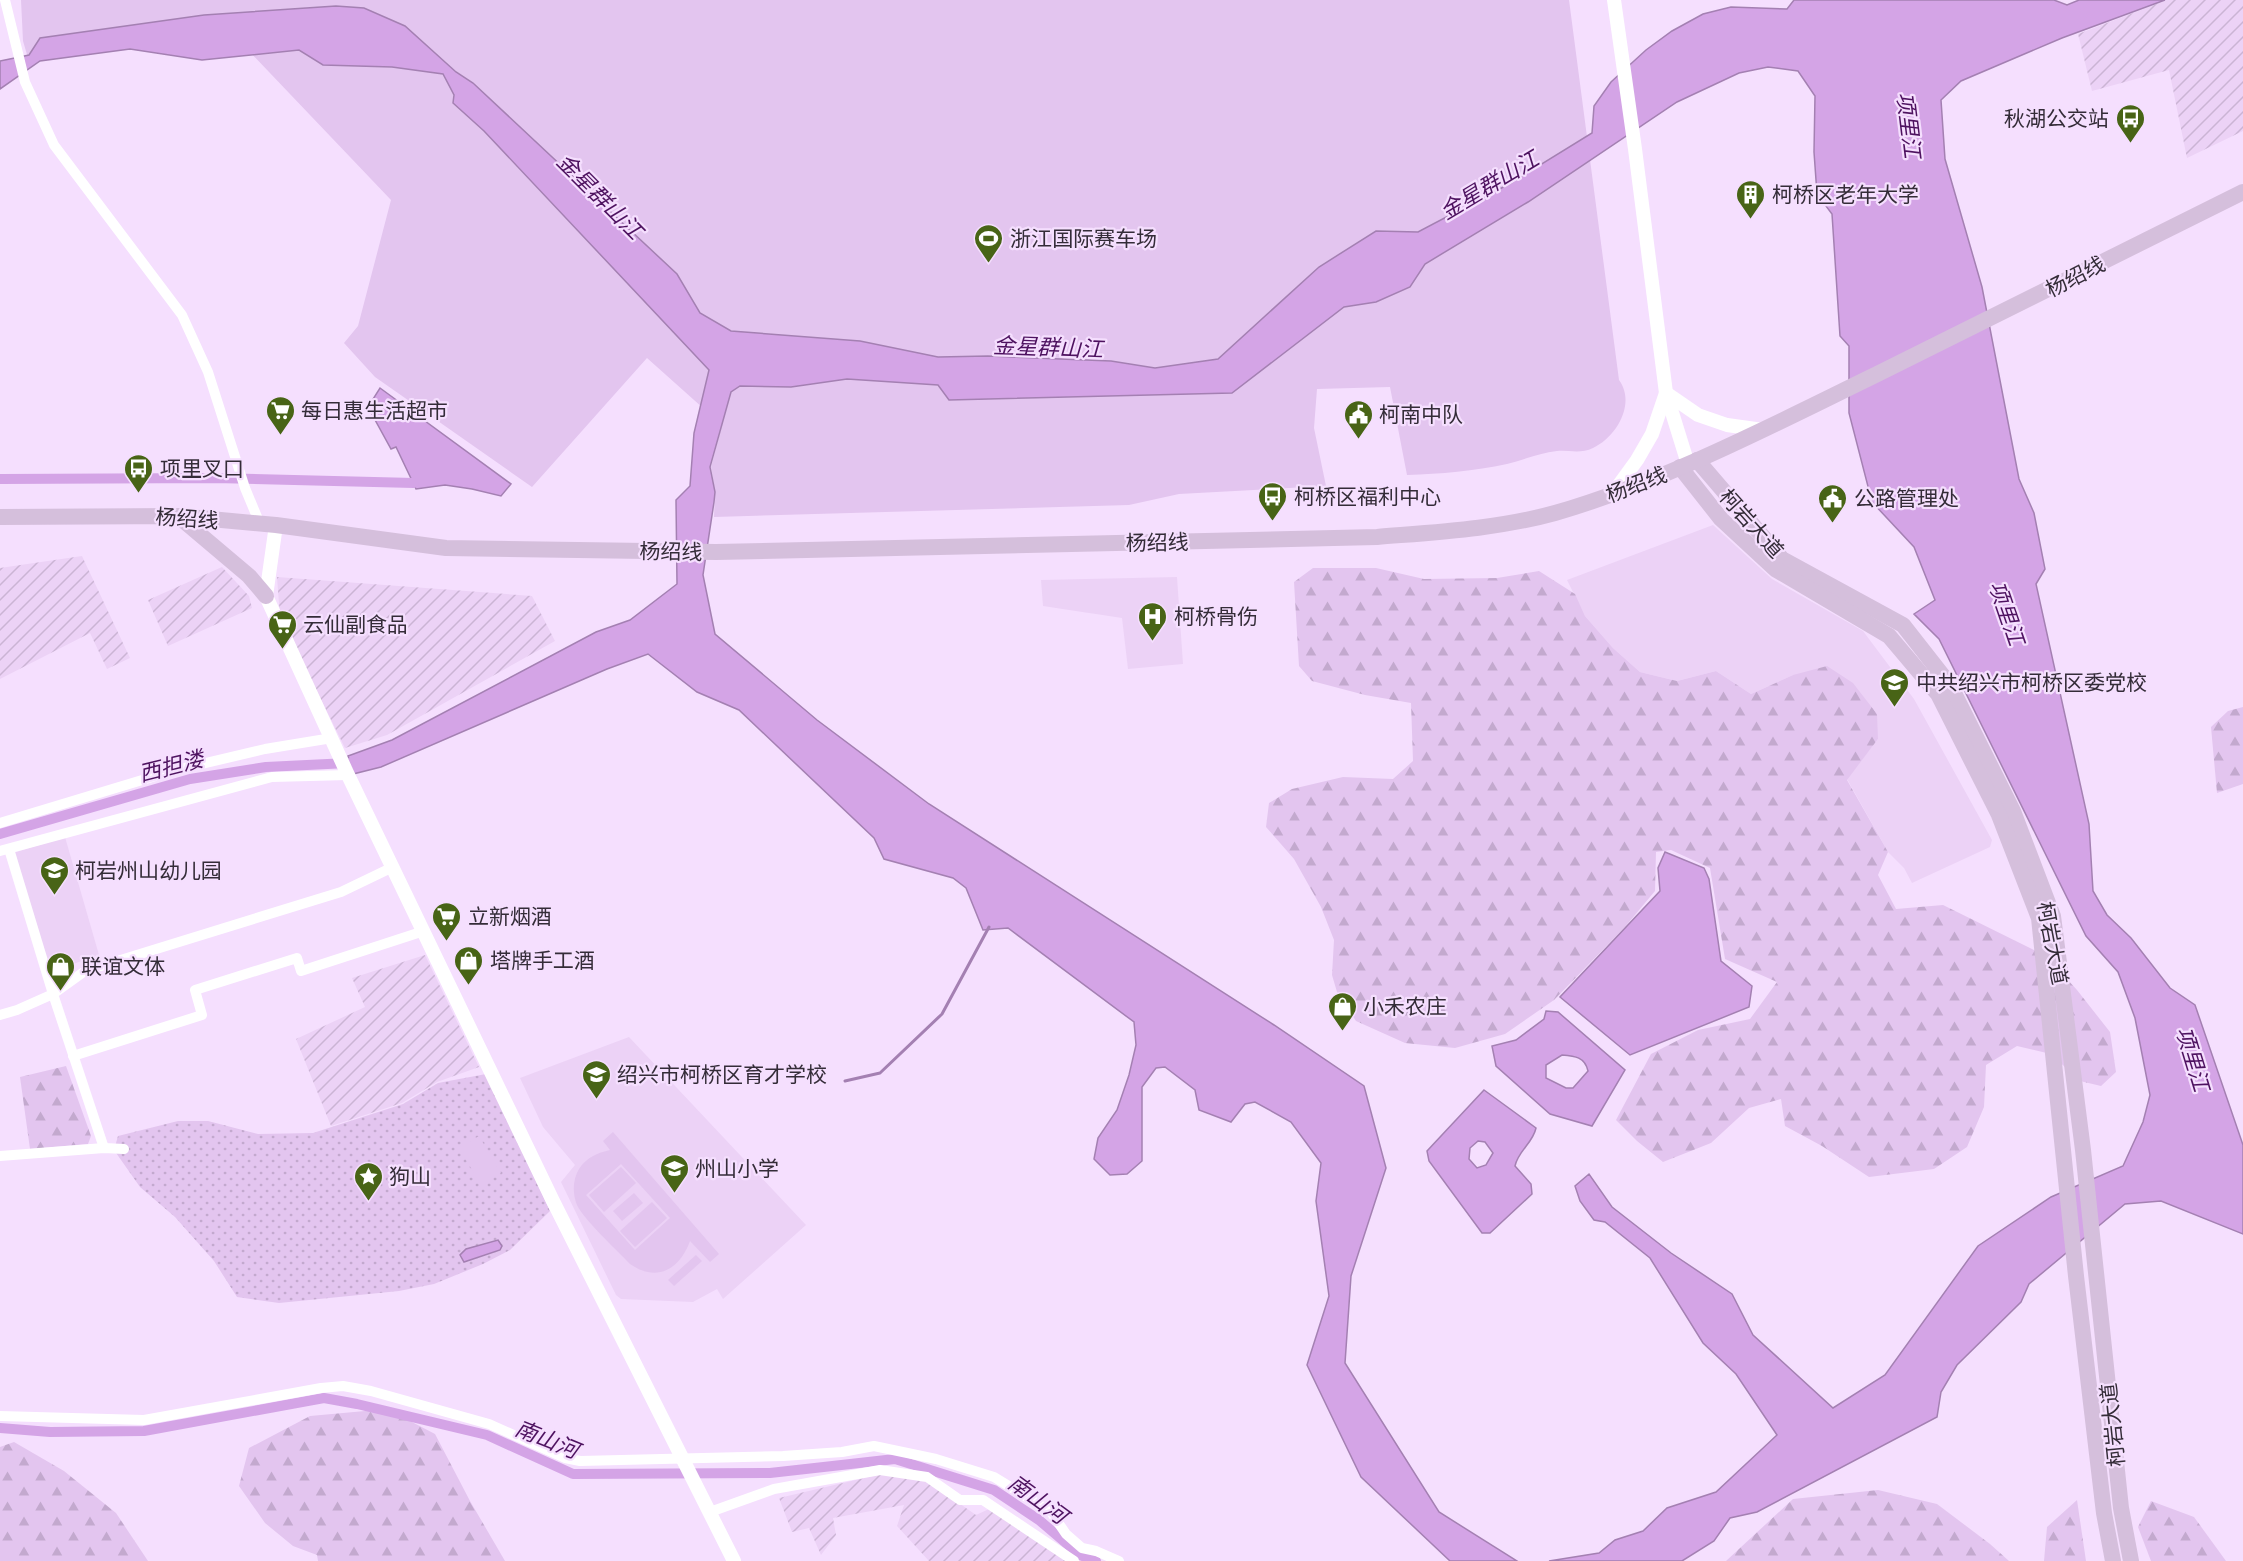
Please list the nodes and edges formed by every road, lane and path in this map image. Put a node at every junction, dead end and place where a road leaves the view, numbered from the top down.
1 (5, 0) edge
2 (1614, 0) edge
3 (2243, 192) edge
4 (1666, 393) junction
5 (1763, 430) junction
6 (1689, 464) junction
7 (1613, 493) junction
8 (178, 516) junction
9 (0, 517) edge
10 (268, 524) junction
11 (266, 596) junction
12 (332, 738) junction
13 (348, 775) junction
14 (0, 823) edge
15 (4, 850) edge
16 (393, 867) junction
17 (424, 931) junction
18 (52, 993) junction
19 (0, 1015) edge
20 (74, 1056) junction
21 (104, 1148) junction
22 (124, 1149) dead end
23 (0, 1156) edge
24 (0, 1416) edge
25 (682, 1459) junction
26 (936, 1459) junction
27 (927, 1477) junction
28 (710, 1512) junction
29 (734, 1561) edge
30 (1074, 1561) edge
31 (1119, 1561) edge
32 (2113, 1561) edge
33 (2131, 1561) edge

1 - 10 street
2 - 4 street, 柯岩大道
3 - 5 main road, 杨绍线
4 - 5 street
4 - 6 street, 柯岩大道
4 - 7 street
5 - 6 main road, 杨绍线
6 - 7 main road, 杨绍线
6 - 32 main road, 柯岩大道
6 - 33 main road, 柯岩大道
7 - 10 main road, 杨绍线
8 - 9 main road, 杨绍线
8 - 10 main road, 杨绍线
8 - 11 main road
10 - 11 street
11 - 12 street
12 - 13 street
12 - 14 street
13 - 15 street
13 - 16 street
15 - 18 street
16 - 17 street
16 - 18 street
17 - 20 street
17 - 25 street
18 - 19 street
18 - 20 street
20 - 21 street
21 - 22 street
21 - 23 street
24 - 25 street
25 - 26 street
25 - 28 street
26 - 27 street
26 - 31 street
27 - 28 street
27 - 30 street
28 - 29 street

